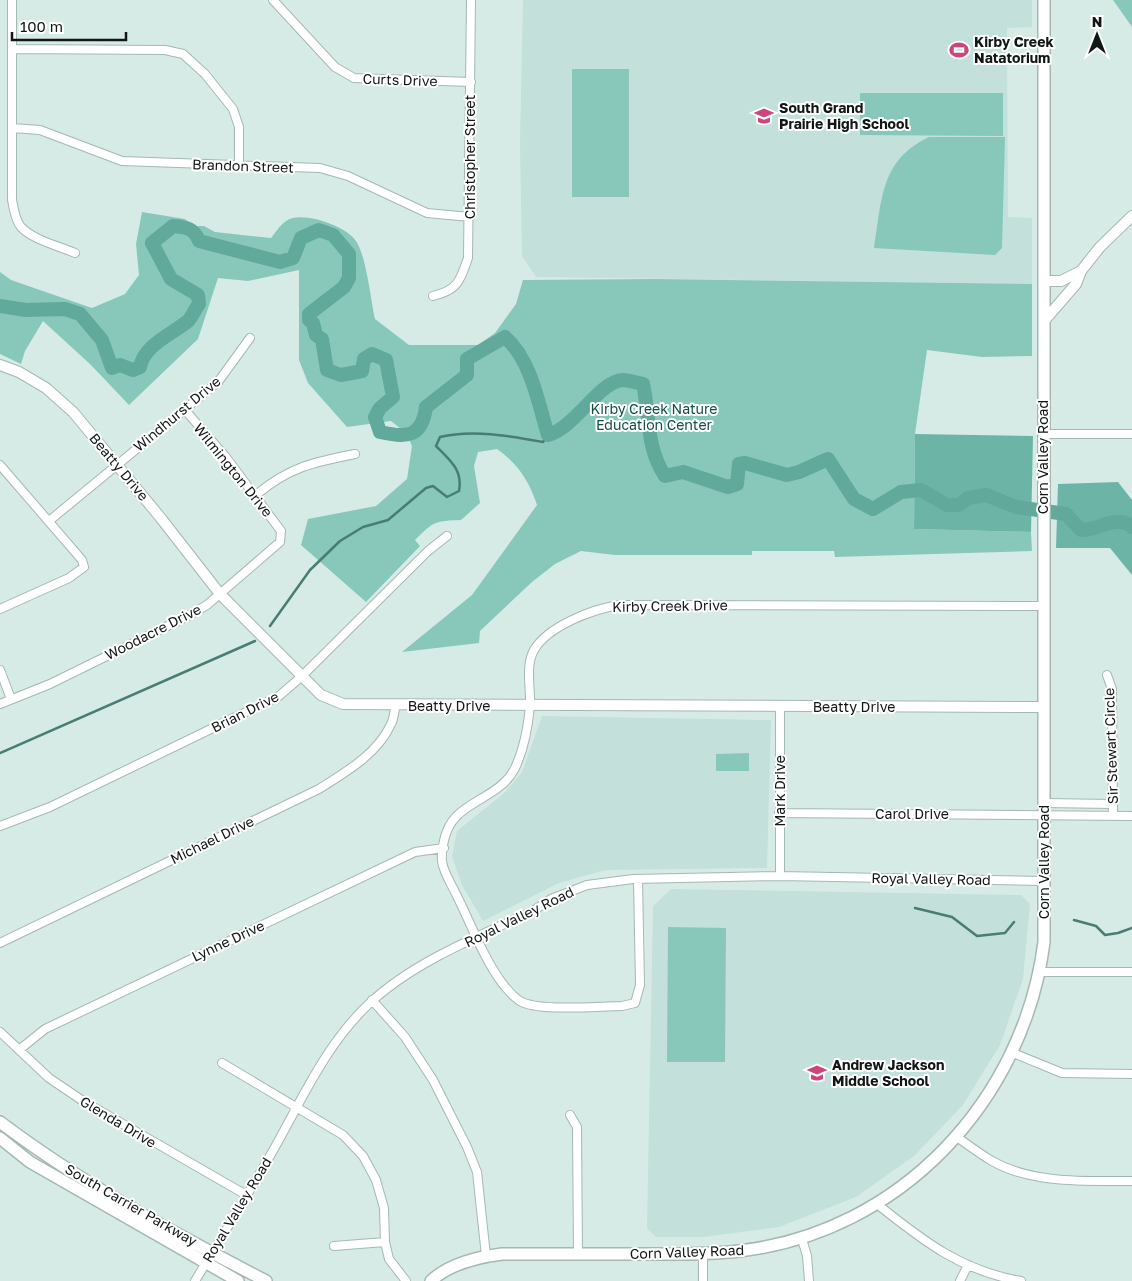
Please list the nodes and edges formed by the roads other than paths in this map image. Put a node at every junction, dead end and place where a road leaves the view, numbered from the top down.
1 (12, 0) edge
2 (273, 0) edge
3 (471, 0) edge
4 (1044, 0) edge
5 (12, 49) junction
6 (471, 82) junction
7 (12, 128) junction
8 (239, 165) junction
9 (1132, 216) edge
10 (470, 217) junction
11 (75, 253) dead end
12 (1081, 270) junction
13 (1044, 281) junction
14 (433, 296) dead end
15 (1044, 321) junction
16 (250, 338) dead end
17 (0, 365) edge
18 (185, 410) junction
19 (1043, 434) junction
20 (1132, 434) edge
21 (355, 454) dead end
22 (0, 464) edge
23 (117, 465) junction
24 (256, 495) junction
25 (49, 521) junction
26 (281, 531) joint
27 (447, 536) dead end
28 (220, 594) junction
29 (1043, 606) junction
30 (0, 609) edge
31 (0, 670) edge
32 (1107, 675) dead end
33 (302, 677) junction
34 (12, 699) junction
35 (0, 704) edge
36 (396, 705) junction
37 (530, 706) junction
38 (780, 706) junction
39 (1043, 707) junction
40 (1044, 803) junction
41 (1113, 804) junction
42 (780, 813) junction
43 (1044, 815) junction
44 (1113, 816) junction
45 (1132, 816) edge
46 (0, 826) edge
47 (444, 848) junction
48 (780, 876) junction
49 (638, 880) junction
50 (1043, 881) junction
51 (477, 937) junction
52 (0, 943) edge
53 (1040, 972) junction
54 (1132, 972) edge
55 (372, 1000) junction
56 (0, 1032) edge
57 (19, 1050) junction
58 (1013, 1053) junction
59 (222, 1064) dead end
60 (1132, 1074) edge
61 (298, 1107) junction
62 (570, 1115) dead end
63 (0, 1122) edge
64 (957, 1136) junction
65 (0, 1138) edge
66 (1132, 1181) edge
67 (248, 1196) junction
68 (877, 1204) junction
69 (802, 1238) junction
70 (385, 1242) junction
71 (334, 1246) dead end
72 (578, 1254) junction
73 (702, 1254) junction
74 (486, 1256) junction
75 (209, 1258) junction
76 (968, 1265) junction
77 (195, 1281) edge
78 (238, 1281) edge
79 (266, 1281) edge
80 (406, 1281) edge
81 (431, 1281) edge
82 (703, 1281) edge
83 (809, 1281) edge
84 (960, 1281) edge
85 (1021, 1281) edge

1 - 5 street
2 - 6 street, Curts Drive
3 - 6 street, Christopher Street
4 - 13 main road, Corn Valley Road
5 - 7 street
5 - 8 street
6 - 10 street, Christopher Street
7 - 8 street, Brandon Street
7 - 11 street
8 - 10 street, Brandon Street
9 - 12 street
10 - 14 street, Christopher Street
12 - 13 street
12 - 15 street
13 - 15 main road, Corn Valley Road
15 - 19 main road, Corn Valley Road
16 - 18 street, Windhurst Drive
17 - 23 street, Beatty Drive
18 - 23 street, Windhurst Drive
18 - 24 street, Wilmington Drive
19 - 20 street
19 - 29 main road, Corn Valley Road
21 - 24 street
22 - 25 street
23 - 25 street, Windhurst Drive
23 - 28 street, Beatty Drive
24 - 26 street, Wilmington Drive
25 - 30 street
26 - 28 street, Woodacre Drive
27 - 33 street, Brian Drive
28 - 33 street, Beatty Drive
28 - 34 street, Woodacre Drive
29 - 37 street, Kirby Creek Drive
29 - 39 main road, Corn Valley Road
31 - 34 street
32 - 41 street, Sir Stewart Circle
33 - 36 street, Beatty Drive
33 - 46 street, Brian Drive
34 - 35 street, Woodacre Drive
36 - 37 street, Beatty Drive
36 - 52 street, Michael Drive
37 - 38 street, Beatty Drive
37 - 47 street, Kirby Creek Drive
38 - 39 street, Beatty Drive
38 - 42 street, Mark Drive
39 - 40 main road, Corn Valley Road
40 - 41 street
40 - 43 main road, Corn Valley Road
41 - 44 street, Sir Stewart Circle
42 - 43 street, Carol Drive
42 - 48 street, Mark Drive
43 - 44 street, Carol Drive
43 - 50 main road, Corn Valley Road
44 - 45 street, Carol Drive
47 - 51 street, Kirby Creek Drive
47 - 57 street, Lynne Drive
48 - 49 street, Royal Valley Road
48 - 50 street, Royal Valley Road
49 - 51 street, Royal Valley Road
49 - 51 street, Kirby Creek Drive
50 - 53 main road, Corn Valley Road
51 - 55 street, Royal Valley Road
53 - 54 street
53 - 58 main road, Corn Valley Road
55 - 61 street, Royal Valley Road
55 - 74 street
56 - 57 street, Glenda Drive
57 - 67 street, Glenda Drive
58 - 60 street
58 - 64 main road, Corn Valley Road
59 - 61 street
61 - 67 street, Royal Valley Road
61 - 70 street
62 - 72 street
63 - 75 main road, South Carrier Parkway
64 - 66 street
64 - 68 main road, Corn Valley Road
65 - 75 main road, South Carrier Parkway
67 - 75 street, Royal Valley Road
68 - 69 main road, Corn Valley Road
68 - 76 street
69 - 73 main road, Corn Valley Road
69 - 83 street
70 - 71 street
70 - 80 street
72 - 73 main road, Corn Valley Road
72 - 74 main road, Corn Valley Road
73 - 82 street
74 - 81 main road, Corn Valley Road
75 - 77 street, Royal Valley Road
75 - 78 main road, South Carrier Parkway
75 - 79 main road, South Carrier Parkway
76 - 84 street
76 - 85 street

